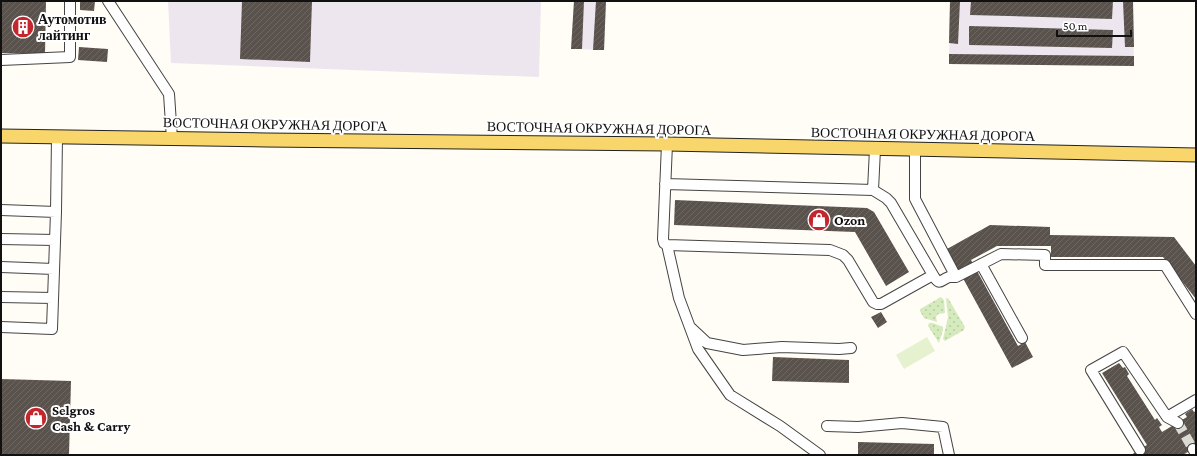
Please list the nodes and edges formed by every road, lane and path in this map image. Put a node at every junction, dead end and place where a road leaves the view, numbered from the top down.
1 (70, 1) edge
2 (108, 1) edge
3 (1, 60) edge
4 (1, 136) edge
5 (57, 137) junction
6 (172, 139) junction
7 (667, 144) junction
8 (875, 149) junction
9 (915, 150) junction
10 (1196, 155) edge
11 (665, 184) junction
12 (873, 190) junction
13 (1, 210) edge
14 (56, 212) junction
15 (1, 239) edge
16 (55, 240) junction
17 (667, 245) junction
18 (981, 264) junction
19 (1, 267) edge
20 (54, 269) junction
21 (933, 275) junction
22 (956, 277) junction
23 (1, 297) edge
24 (53, 298) junction
25 (1196, 314) edge
26 (1, 327) edge
27 (689, 327) junction
28 (1022, 338) dead end
29 (851, 348) dead end
30 (1196, 400) edge
31 (1167, 417) junction
32 (1178, 423) tunnel mouth
33 (827, 426) dead end
34 (1140, 450) dead end
35 (820, 455) edge
36 (949, 455) edge

1 - 3 street
2 - 6 street
4 - 5 main road, ВОСТОЧНАЯ ОКРУЖНАЯ ДОРОГА
5 - 6 main road, ВОСТОЧНАЯ ОКРУЖНАЯ ДОРОГА
5 - 14 street
6 - 7 main road, ВОСТОЧНАЯ ОКРУЖНАЯ ДОРОГА
7 - 8 main road, ВОСТОЧНАЯ ОКРУЖНАЯ ДОРОГА
7 - 11 street
8 - 9 main road, ВОСТОЧНАЯ ОКРУЖНАЯ ДОРОГА
8 - 12 street
9 - 10 main road, ВОСТОЧНАЯ ОКРУЖНАЯ ДОРОГА
9 - 22 street
11 - 12 street
11 - 17 street
12 - 21 street
13 - 14 street
14 - 16 street
15 - 16 street
16 - 20 street
17 - 21 street
17 - 27 street
18 - 22 street
18 - 25 street
18 - 28 street
19 - 20 street
20 - 24 street
21 - 22 street
23 - 24 street
24 - 26 street
27 - 29 street
27 - 35 street
30 - 31 street
31 - 32 street
31 - 34 street
33 - 36 street

